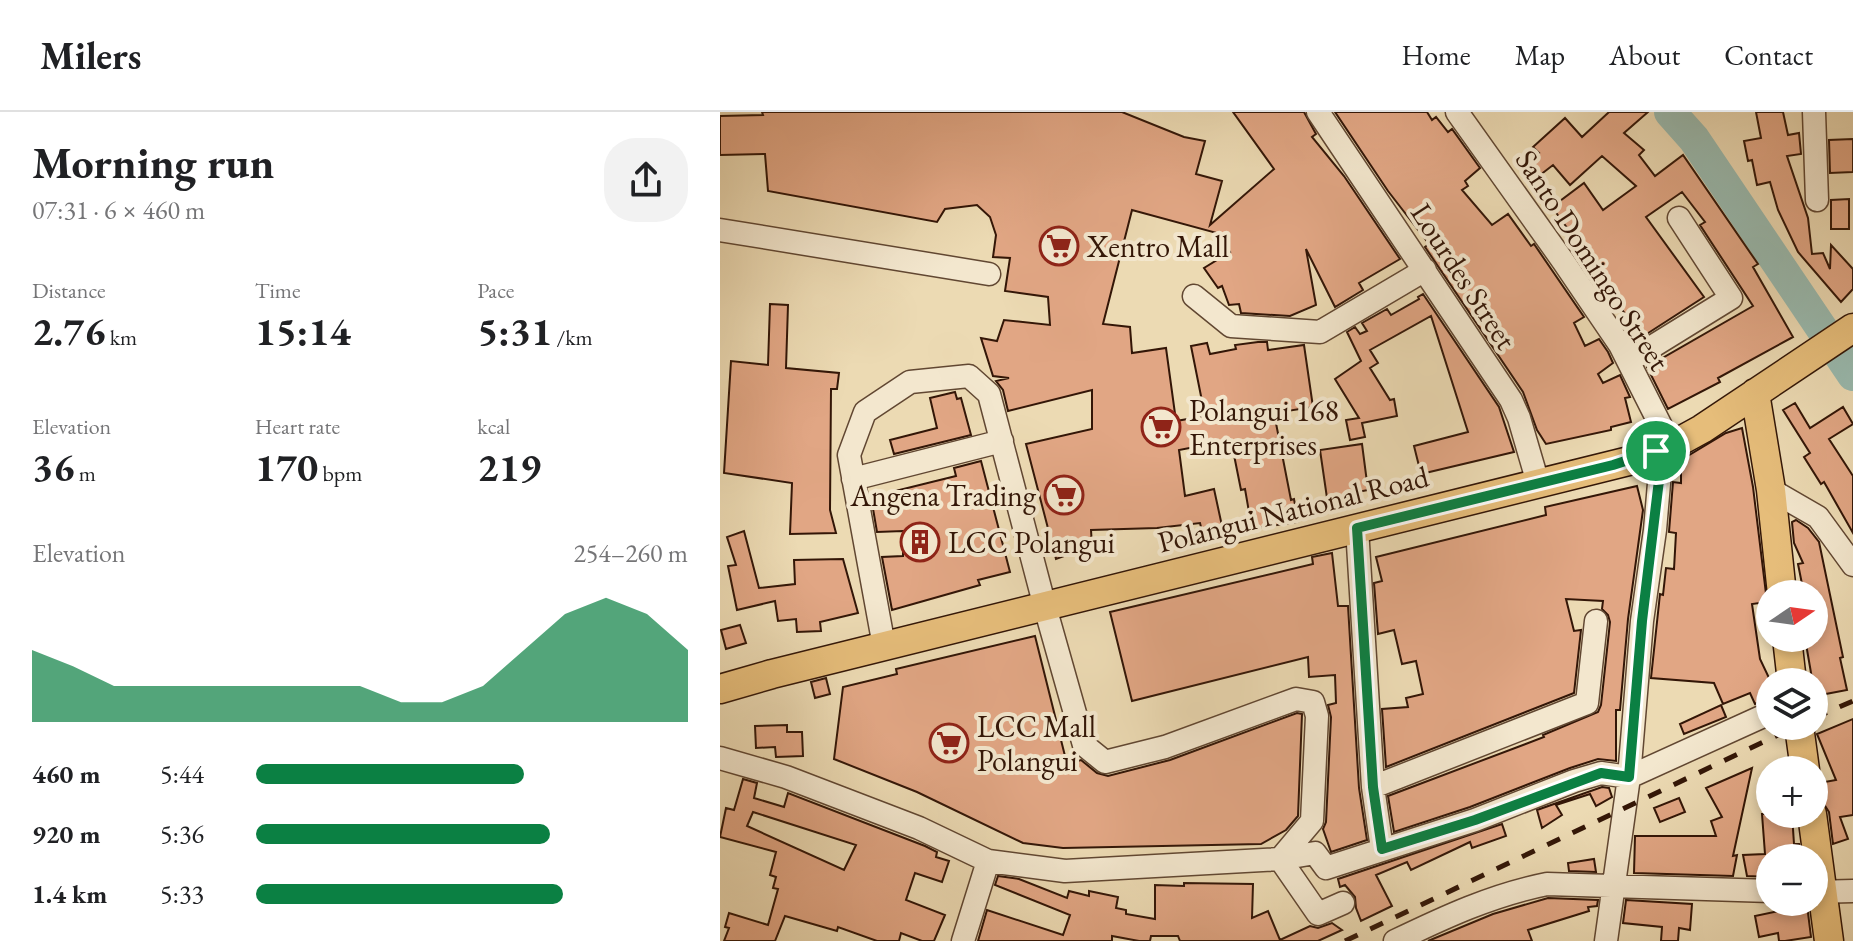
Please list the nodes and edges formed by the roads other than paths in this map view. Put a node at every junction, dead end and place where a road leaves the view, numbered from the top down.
1 (1318, 112) edge
2 (1457, 112) edge
3 (1814, 112) edge
4 (1817, 200) dead end
5 (1679, 218) dead end
6 (720, 230) edge
7 (1425, 270) junction
8 (989, 274) dead end
9 (1194, 296) dead end
10 (1853, 328) edge
11 (1629, 361) junction
12 (1755, 393) junction
13 (1002, 441) junction
14 (1664, 449) junction
15 (853, 479) junction
16 (1538, 483) junction
17 (1771, 490) junction
18 (1357, 528) junction
19 (1853, 565) edge
20 (1781, 580) edge
21 (1045, 607) junction
22 (1596, 621) dead end
23 (884, 646) junction
24 (720, 689) edge
25 (1756, 719) edge
26 (720, 758) edge
27 (1629, 777) junction
28 (1373, 787) junction
29 (1382, 849) junction
30 (1280, 859) junction
31 (988, 861) junction
32 (1613, 887) junction
33 (1756, 891) edge
34 (1853, 891) edge
35 (1828, 892) edge
36 (1343, 903) dead end
37 (1823, 916) edge
38 (963, 941) edge
39 (1395, 941) edge
40 (1606, 941) edge
41 (1829, 941) edge

1 - 7 street, Lourdes Street
2 - 11 street, Santo Domingo Street
3 - 4 street
5 - 11 street
6 - 8 street
7 - 9 street
7 - 16 street, Lourdes Street
10 - 12 main road, Polangui National Road
11 - 14 street, Santo Domingo Street
12 - 14 main road, Polangui National Road
12 - 17 main road
13 - 15 street
13 - 15 street
13 - 21 street
14 - 16 main road, Polangui National Road
14 - 27 street
15 - 23 street
16 - 18 main road, Polangui National Road
17 - 19 street
17 - 20 main road
18 - 21 main road, Polangui National Road
18 - 28 street
21 - 23 main road, Polangui National Road
21 - 30 street
22 - 28 street
23 - 24 main road, Polangui National Road
25 - 27 street
26 - 31 street
27 - 29 street
27 - 32 street
28 - 29 street
29 - 30 street
30 - 31 street
30 - 36 street
31 - 38 street
32 - 33 street
32 - 39 street
32 - 40 street
34 - 35 street
37 - 41 main road

